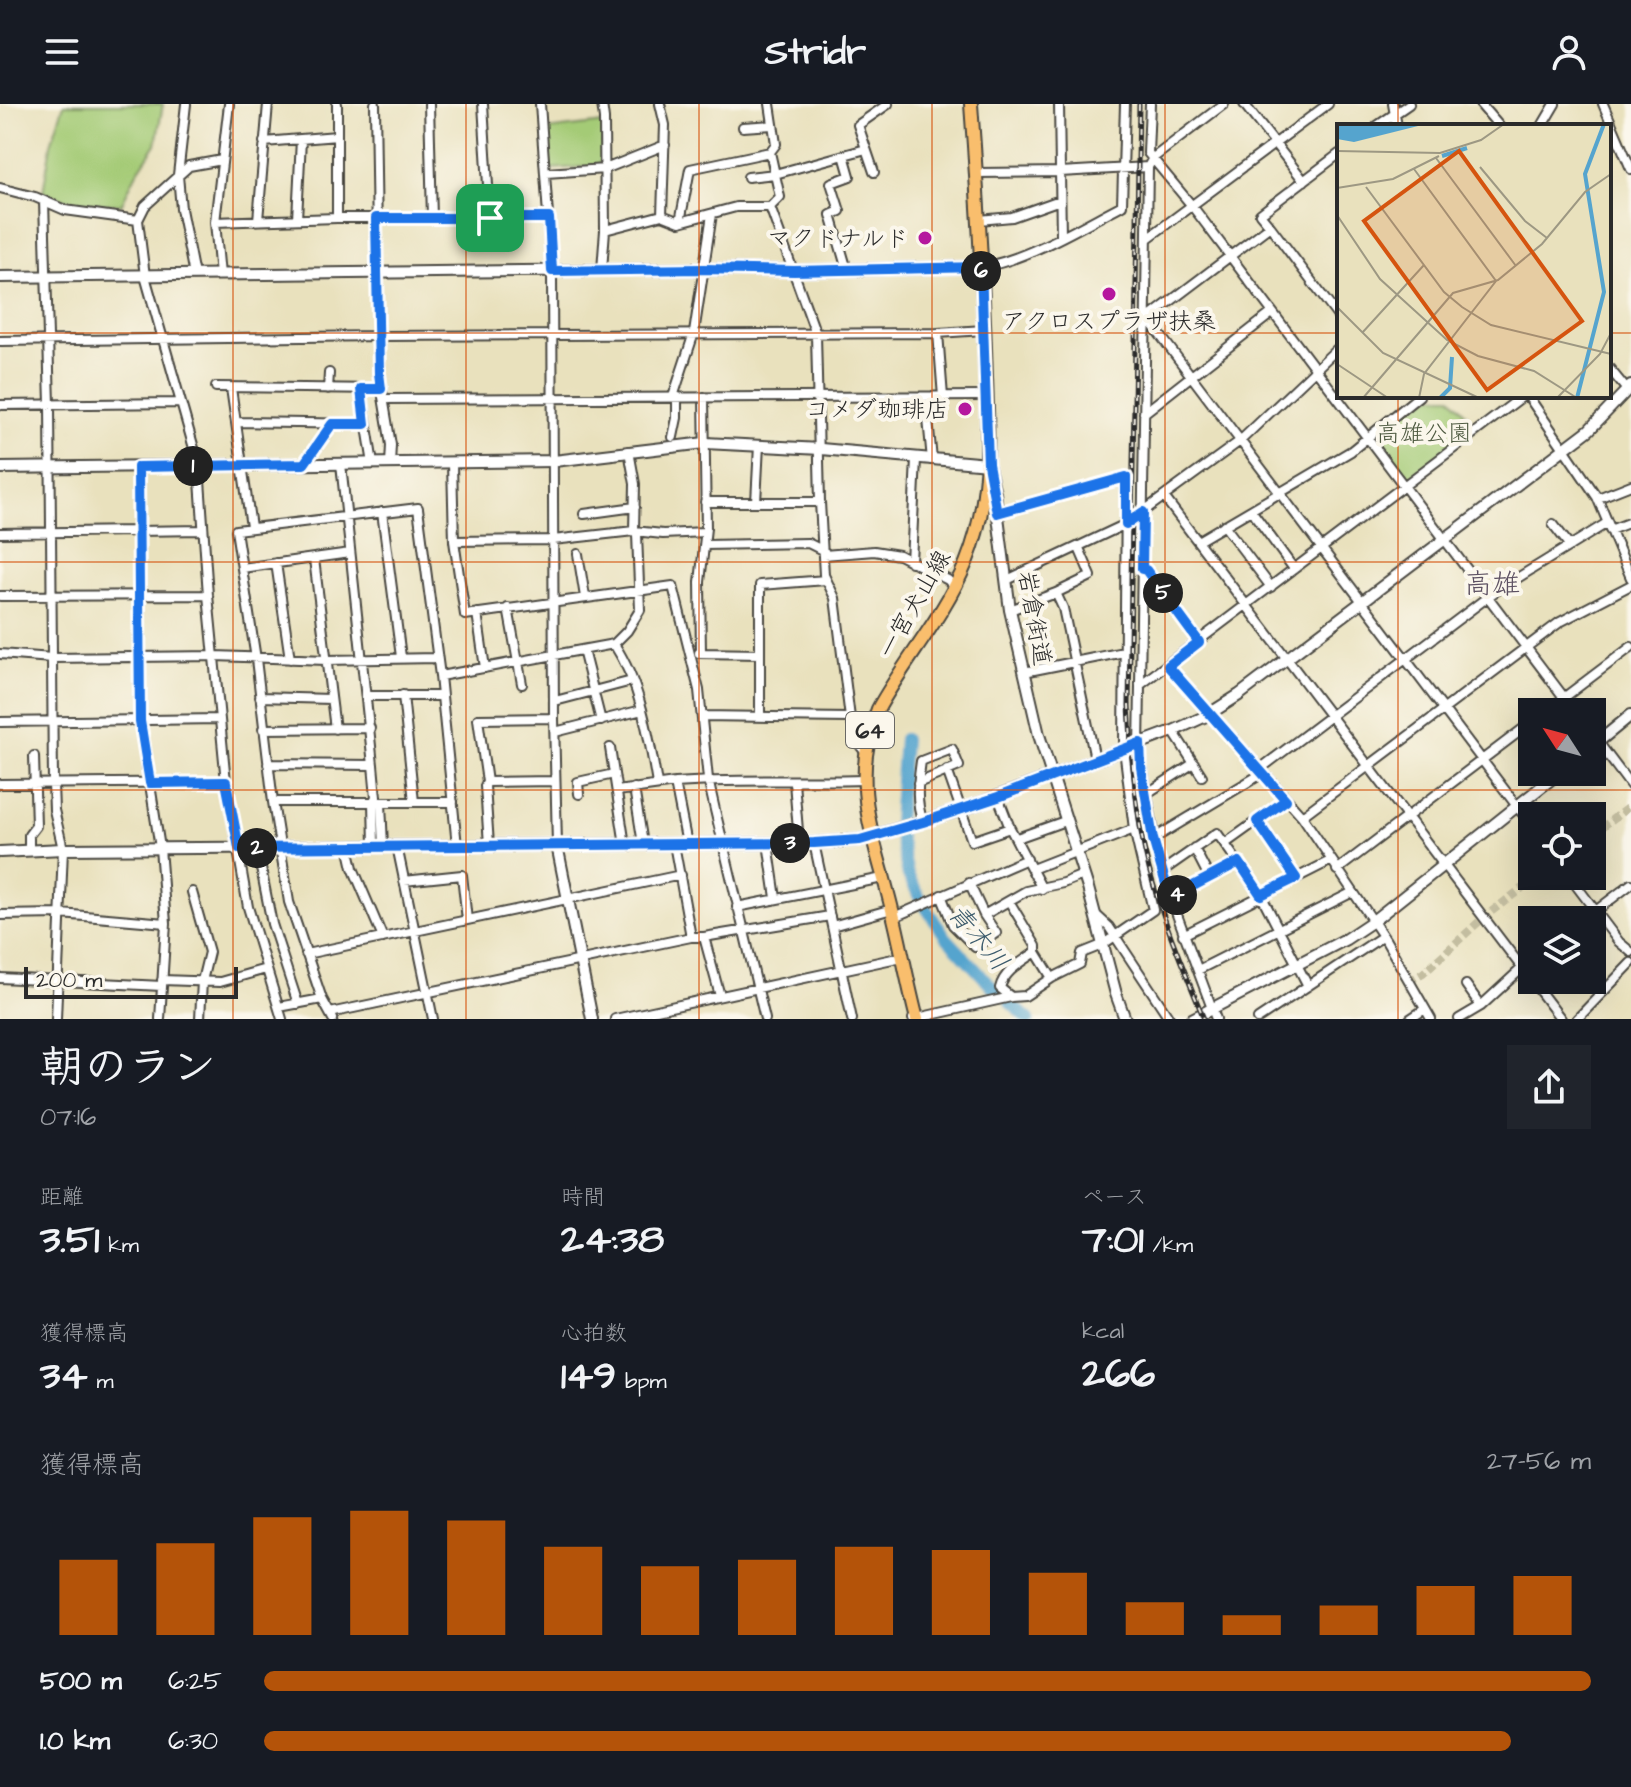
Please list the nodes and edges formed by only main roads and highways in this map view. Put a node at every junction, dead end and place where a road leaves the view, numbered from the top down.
1 (971, 104) edge
2 (915, 1019) edge

1 - 2 main road, 一宮犬山線 / 64

